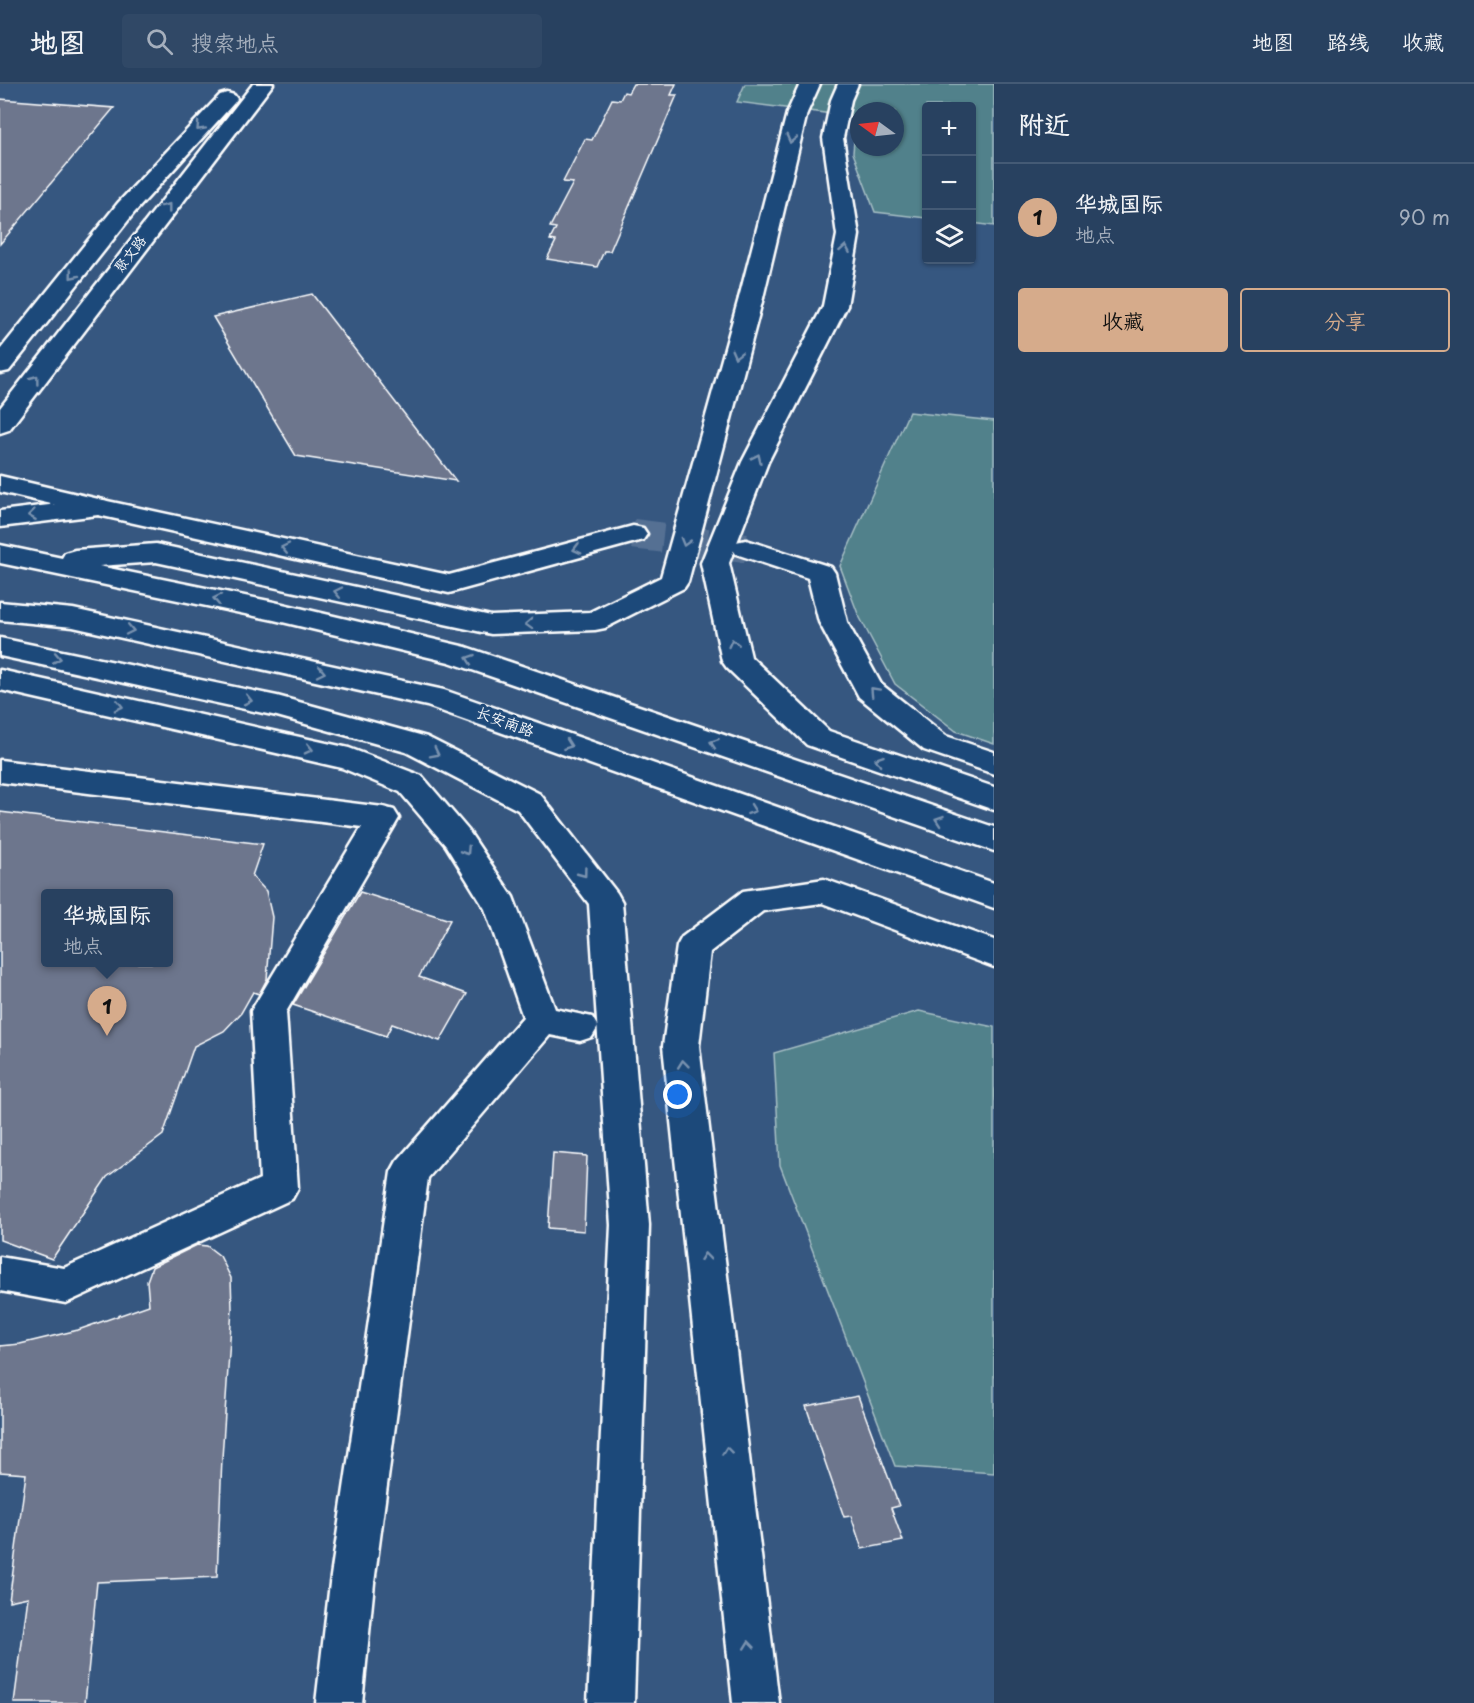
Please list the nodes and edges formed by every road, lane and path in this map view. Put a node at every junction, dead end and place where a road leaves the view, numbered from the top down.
1 (240, 84) edge
2 (263, 84) edge
3 (810, 84) edge
4 (848, 84) edge
5 (0, 366) edge
6 (0, 425) edge
7 (0, 484) edge
8 (98, 507) junction
9 (0, 519) edge
10 (633, 534) tunnel mouth
11 (746, 548) tunnel mouth
12 (0, 554) edge
13 (36, 562) junction
14 (0, 611) edge
15 (0, 647) edge
16 (0, 680) edge
17 (994, 763) edge
18 (0, 771) edge
19 (994, 799) edge
20 (994, 839) edge
21 (994, 896) edge
22 (994, 954) edge
23 (0, 1274) edge
24 (339, 1703) edge
25 (612, 1703) edge
26 (756, 1703) edge

1 -> 5 main road
6 -> 2 main road, 聚文路
3 -> 13 main road
19 -> 4 main road
7 - 8 main road
8 -> 9 main road
10 -> 8 main road
17 -> 11 main road
12 - 13 main road
20 -> 13 main road
14 -> 21 main road, 长安南路
15 -> 25 main road
16 -> 24 main road
18 - 23 main road
26 -> 22 main road

